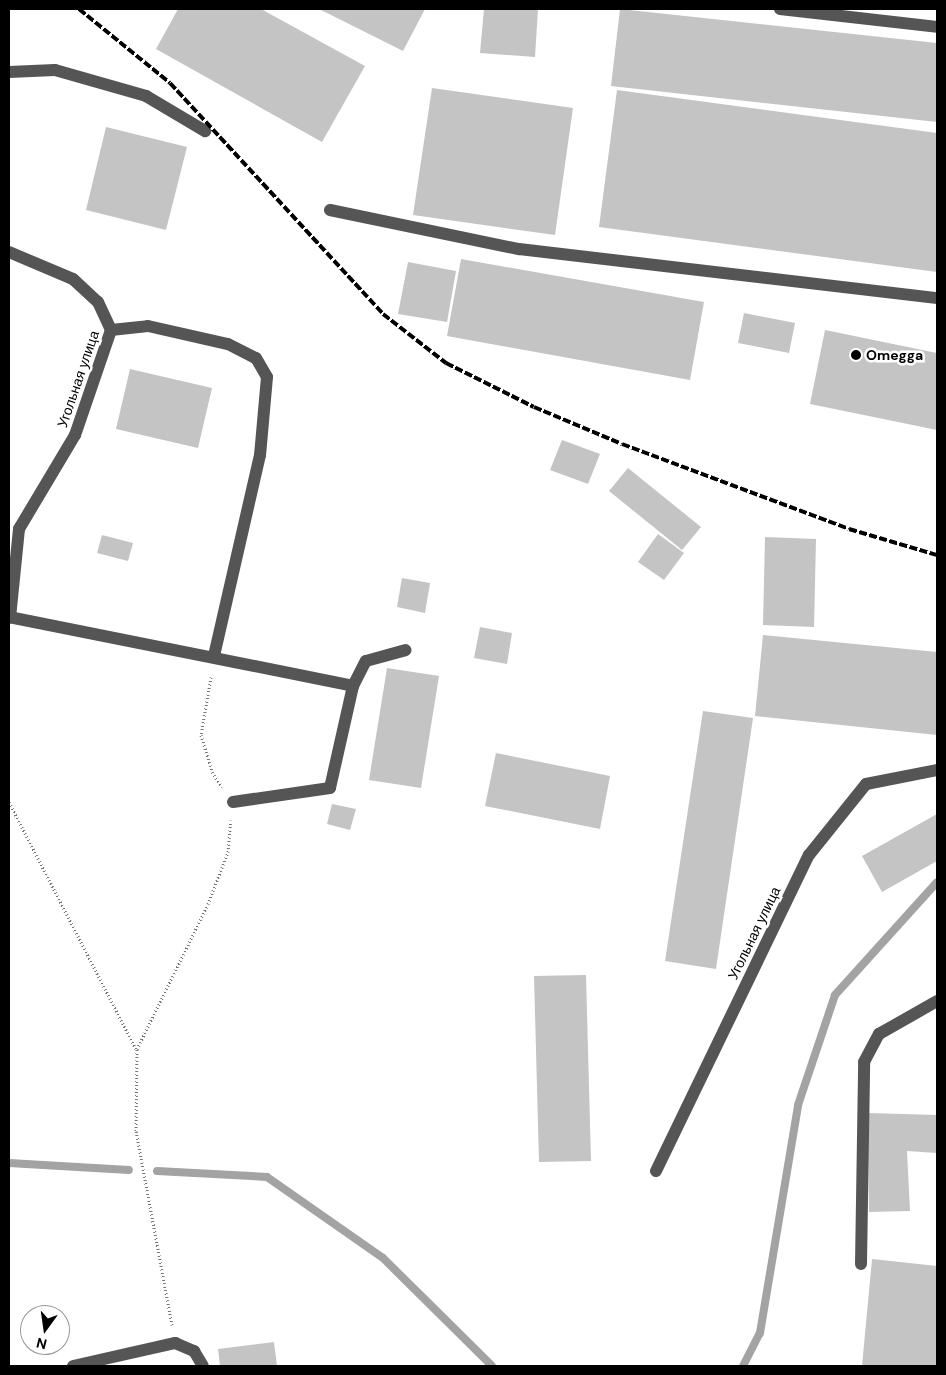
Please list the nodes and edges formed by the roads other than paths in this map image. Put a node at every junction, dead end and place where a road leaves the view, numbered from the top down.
1 (780, 9) edge
2 (937, 27) edge
3 (9, 72) edge
4 (204, 131) dead end
5 (330, 210) dead end
6 (9, 252) edge
7 (937, 298) edge
8 (111, 330) junction
9 (9, 617) edge
10 (406, 650) dead end
11 (214, 656) junction
12 (352, 686) junction
13 (937, 770) edge
14 (233, 802) road end
15 (937, 1001) edge
16 (656, 1172) dead end
17 (861, 1264) dead end
18 (73, 1366) edge
19 (203, 1366) edge

1 - 2 street
3 - 4 street
5 - 7 street
6 - 8 street, Угольная улица
8 - 9 street, Угольная улица
8 - 11 street
9 - 11 street, Угольная улица
10 - 12 street
11 - 12 street, Угольная улица
12 - 14 street
13 - 16 street, Угольная улица
15 - 17 street
18 - 19 street

